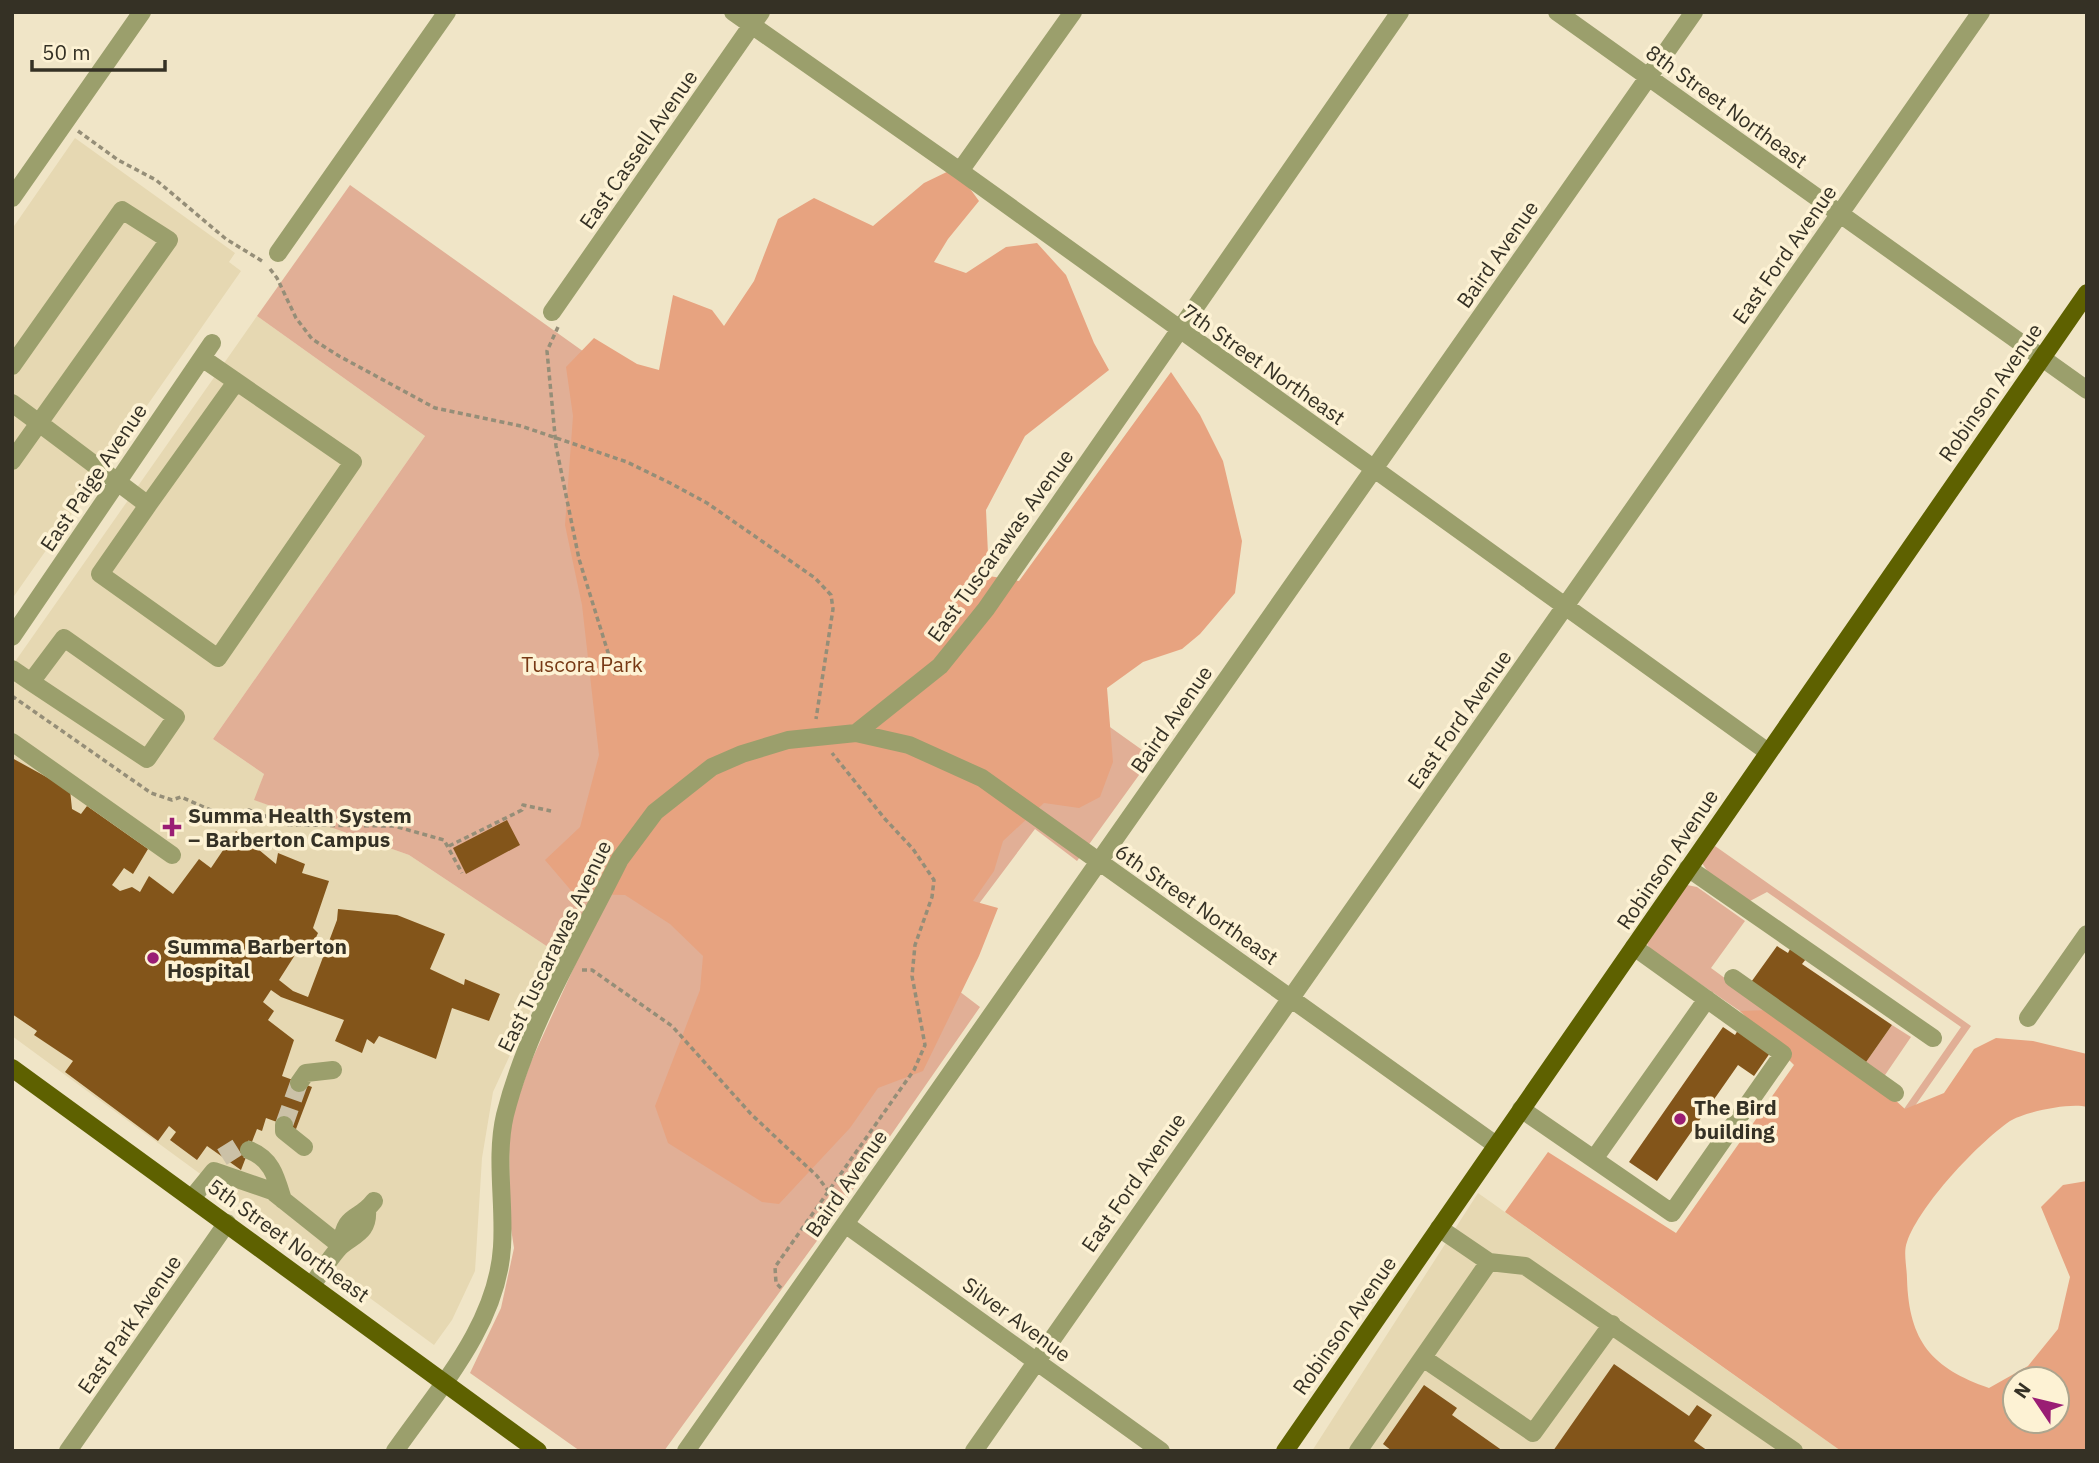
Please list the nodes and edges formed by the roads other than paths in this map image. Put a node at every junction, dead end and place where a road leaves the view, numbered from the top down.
1 (142, 12) edge
2 (447, 12) edge
3 (733, 12) edge
4 (1073, 12) edge
5 (1399, 12) edge
6 (1557, 12) edge
7 (1694, 12) edge
8 (1981, 12) edge
9 (756, 19) edge
10 (1648, 78) junction
11 (960, 171) junction
12 (12, 198) edge
13 (1840, 215) junction
14 (278, 253) dead end
15 (2087, 293) edge
16 (556, 317) road end
17 (1178, 331) junction
18 (2041, 358) junction
19 (12, 366) edge
20 (236, 382) junction
21 (2087, 390) edge
22 (12, 403) edge
23 (39, 423) junction
24 (12, 461) edge
25 (1374, 470) junction
26 (117, 481) junction
27 (148, 505) junction
28 (1564, 606) junction
29 (12, 637) edge
30 (12, 669) edge
31 (31, 682) junction
32 (856, 733) junction
33 (12, 742) edge
34 (1768, 752) junction
35 (172, 855) dead end
36 (1099, 862) junction
37 (1688, 868) junction
38 (2087, 934) edge
39 (1634, 947) junction
40 (1733, 978) dead end
41 (1290, 998) junction
42 (1706, 999) junction
43 (2028, 1018) dead end
44 (1933, 1038) dead end
45 (333, 1070) dead end
46 (14, 1073) edge
47 (299, 1083) dead end
48 (1895, 1093) dead end
49 (1521, 1109) junction
50 (284, 1125) dead end
51 (1496, 1145) junction
52 (304, 1147) dead end
53 (249, 1150) dead end
54 (1594, 1159) junction
55 (192, 1198) junction
56 (283, 1199) junction
57 (371, 1206) dead end
58 (848, 1220) junction
59 (227, 1223) junction
60 (1438, 1228) junction
61 (341, 1245) junction
62 (1489, 1262) junction
63 (312, 1285) junction
64 (1612, 1324) junction
65 (1423, 1358) junction
66 (1036, 1362) junction
67 (443, 1382) junction
68 (68, 1451) edge
69 (394, 1451) edge
70 (538, 1451) edge
71 (686, 1451) edge
72 (974, 1451) edge
73 (1161, 1451) edge
74 (1285, 1451) edge
75 (1358, 1451) edge
76 (1794, 1451) edge

1 - 12 street
2 - 14 street
3 - 9 street, 7th Street Northeast
4 - 11 street
5 - 17 street, East Tuscarawas Avenue
6 - 10 street, 8th Street Northeast
7 - 10 street, Baird Avenue
8 - 13 street, East Ford Avenue
9 - 11 street, 7th Street Northeast
9 - 16 street, East Cassell Avenue
10 - 13 street, 8th Street Northeast
10 - 25 street, Baird Avenue
11 - 17 street, 7th Street Northeast
13 - 18 street, 8th Street Northeast
13 - 28 street, East Ford Avenue
15 - 18 main road, Robinson Avenue
17 - 25 street, 7th Street Northeast
17 - 32 street, East Tuscarawas Avenue
18 - 21 street, 8th Street Northeast
18 - 34 main road, Robinson Avenue
19 - 23 street
20 - 26 street, East Paige Avenue
20 - 27 street
20 - 27 street
22 - 23 street
23 - 24 street
23 - 26 street
25 - 28 street, 7th Street Northeast
25 - 36 street, Baird Avenue
26 - 27 street
26 - 29 street, East Paige Avenue
28 - 34 street, 7th Street Northeast
28 - 41 street, East Ford Avenue
30 - 31 street
31 - 31 street
32 - 36 street, 6th Street Northeast
32 - 67 street, East Tuscarawas Avenue
33 - 35 street
34 - 37 main road, Robinson Avenue
36 - 41 street, 6th Street Northeast
36 - 58 street, Baird Avenue
37 - 39 main road, Robinson Avenue
37 - 44 street
38 - 43 street
39 - 42 street
39 - 49 main road, Robinson Avenue
40 - 48 street
41 - 51 street, 6th Street Northeast
41 - 66 street, East Ford Avenue
42 - 54 street
42 - 54 street
45 - 47 street
46 - 55 main road, 5th Street Northeast
49 - 51 main road, Robinson Avenue
49 - 54 street
50 - 52 street
51 - 60 main road, Robinson Avenue
53 - 56 street
55 - 56 street
55 - 59 main road, 5th Street Northeast
56 - 61 street
57 - 61 street
58 - 66 street, Silver Avenue
58 - 71 street, Baird Avenue
59 - 63 main road, 5th Street Northeast
59 - 68 street, East Park Avenue
60 - 62 street
60 - 74 main road, Robinson Avenue
61 - 63 street
62 - 64 street
62 - 65 street
63 - 67 main road, 5th Street Northeast
64 - 65 street
64 - 76 street
65 - 75 street
66 - 72 street, East Ford Avenue
66 - 73 street, Silver Avenue
67 - 69 street, East Tuscarawas Avenue
67 - 70 main road, 5th Street Northeast

